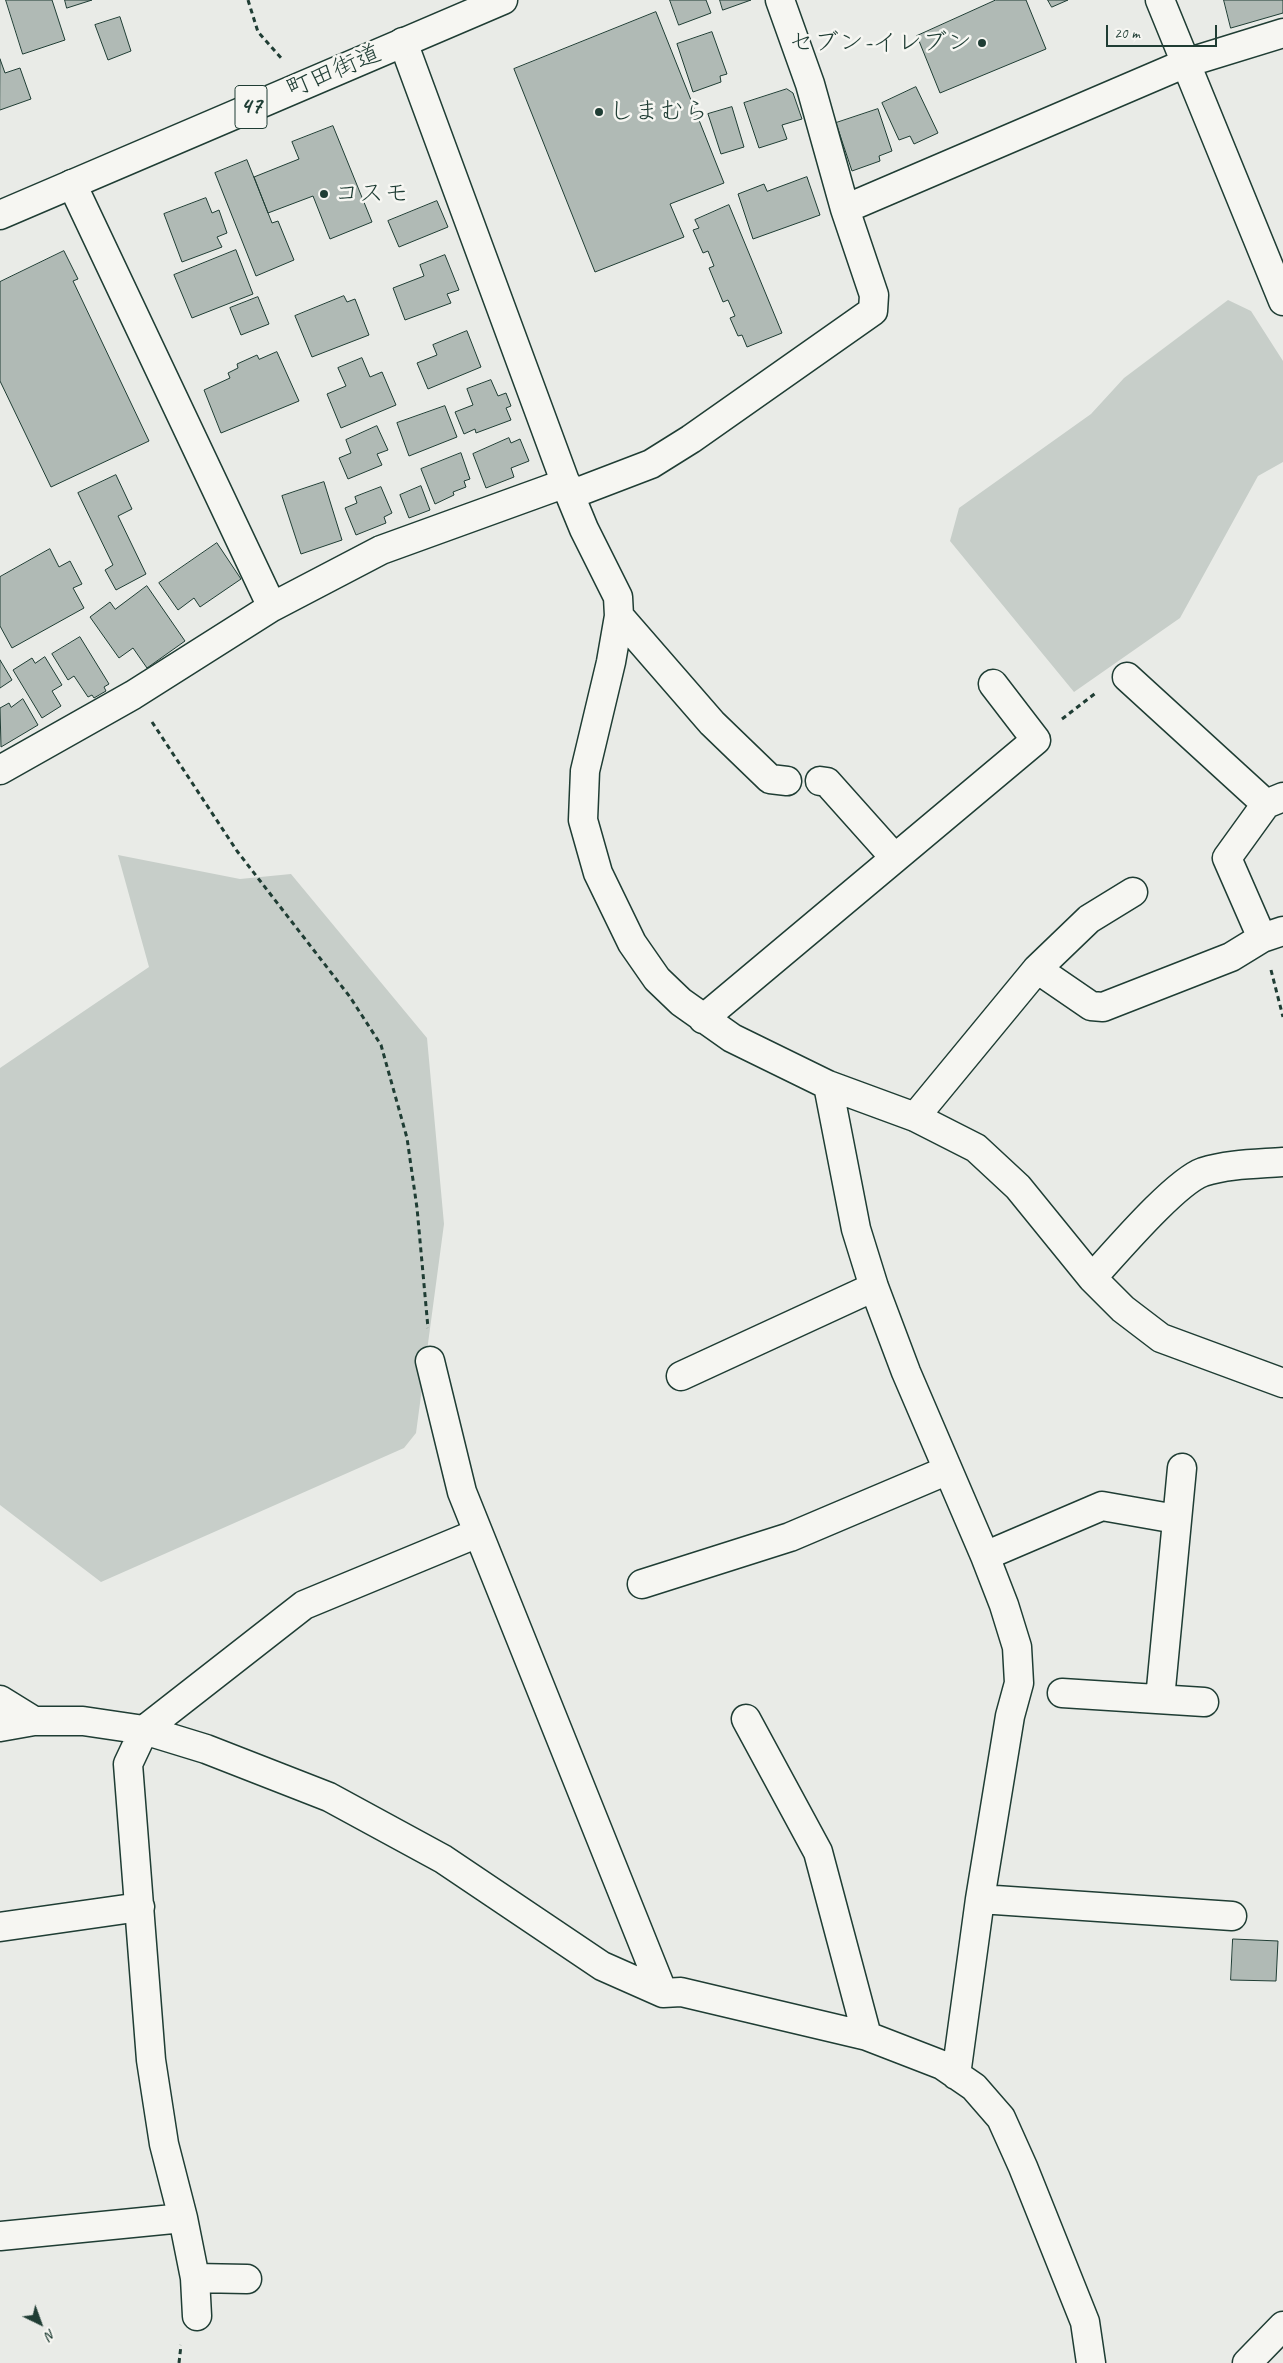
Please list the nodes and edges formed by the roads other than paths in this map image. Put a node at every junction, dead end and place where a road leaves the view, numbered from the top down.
1 (503, 0) edge
2 (780, 0) edge
3 (1160, 0) edge
4 (1283, 33) edge
5 (403, 42) junction
6 (1186, 63) junction
7 (72, 184) junction
8 (845, 209) junction
9 (0, 215) edge
10 (1283, 301) edge
11 (568, 489) junction
12 (272, 607) junction
13 (618, 616) junction
14 (1127, 677) road end
15 (993, 684) dead end
16 (0, 770) edge
17 (787, 781) dead end
18 (820, 781) dead end
19 (1275, 800) edge
20 (894, 857) junction
21 (1133, 892) dead end
22 (1272, 935) edge
23 (1037, 968) junction
24 (703, 1019) junction
25 (828, 1085) junction
26 (915, 1117) junction
27 (1283, 1162) edge
28 (1092, 1278) junction
29 (874, 1287) junction
30 (430, 1361) road end
31 (680, 1376) dead end
32 (1283, 1383) edge
33 (1182, 1468) dead end
34 (948, 1470) junction
35 (1176, 1519) junction
36 (478, 1533) junction
37 (985, 1556) junction
38 (642, 1584) dead end
39 (1062, 1693) dead end
40 (1160, 1699) junction
41 (0, 1700) edge
42 (1204, 1702) dead end
43 (746, 1719) dead end
44 (34, 1721) junction
45 (0, 1727) edge
46 (144, 1730) junction
47 (980, 1899) junction
48 (140, 1907) junction
49 (1232, 1916) dead end
50 (0, 1927) edge
51 (663, 1993) junction
52 (867, 2036) junction
53 (956, 2075) junction
54 (183, 2218) junction
55 (0, 2236) edge
56 (195, 2278) junction
57 (247, 2279) dead end
58 (197, 2316) dead end
59 (1283, 2326) edge
60 (1253, 2361) edge
61 (1091, 2363) edge

1 - 5 street, 町田街道 / 47
2 - 8 street
3 - 6 street
4 - 6 street
5 - 7 street, 町田街道 / 47
5 - 11 street
6 - 8 street
6 - 10 street
7 - 9 street, 町田街道 / 47
7 - 12 street
8 - 11 street
11 - 12 street
11 - 13 street
12 - 16 street
13 - 17 street
13 - 24 street
14 - 19 street
15 - 20 street
18 - 20 street
19 - 22 street
20 - 24 street
21 - 23 street
22 - 23 street
23 - 26 street
24 - 25 street
25 - 26 street
25 - 29 street
26 - 28 street
27 - 28 street
28 - 32 street
29 - 31 street
29 - 34 street
30 - 36 street
33 - 35 street
34 - 37 street
34 - 38 street
35 - 37 street
35 - 40 street
36 - 46 street
36 - 51 street
37 - 47 street
39 - 40 street
40 - 42 street
41 - 44 street
43 - 52 street
44 - 45 street
44 - 46 street
46 - 48 street
46 - 51 street
47 - 49 street
47 - 53 street
48 - 50 street
48 - 54 street
51 - 52 street
52 - 53 street
53 - 61 street
54 - 55 street
54 - 56 street
56 - 57 street
56 - 58 street
59 - 60 street

